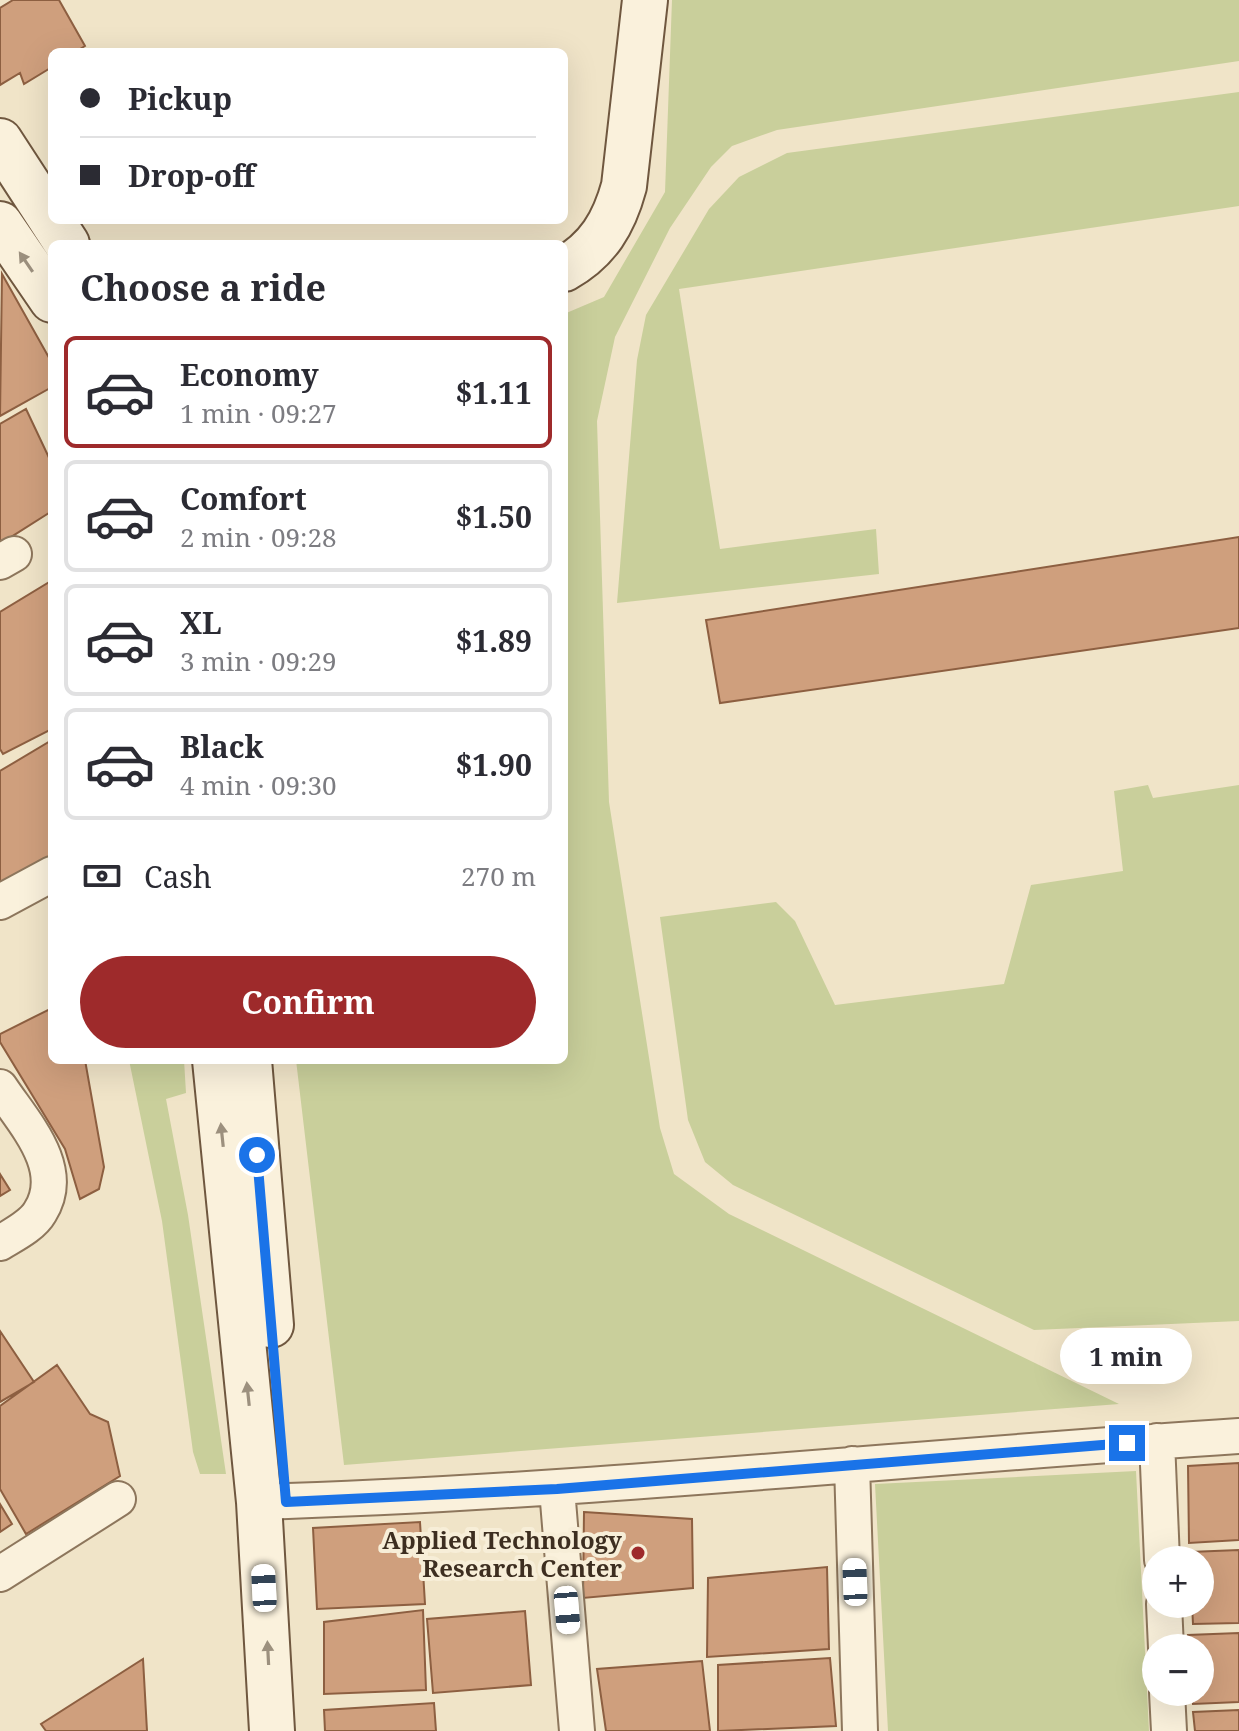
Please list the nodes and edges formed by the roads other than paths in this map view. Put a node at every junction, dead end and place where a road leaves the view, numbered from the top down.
1 (616, 0) edge
2 (645, 0) edge
3 (0, 141) edge
4 (48, 215) edge
5 (0, 224) edge
6 (554, 240) edge
7 (568, 266) edge
8 (48, 294) edge
9 (48, 876) edge
10 (0, 902) edge
11 (216, 1064) edge
12 (249, 1064) edge
13 (0, 1087) edge
14 (0, 1243) edge
15 (1239, 1436) edge
16 (1157, 1441) junction
17 (852, 1464) junction
18 (557, 1489) junction
19 (118, 1499) dead end
20 (273, 1502) junction
21 (1161, 1546) edge
22 (0, 1574) edge
23 (1168, 1706) edge
24 (272, 1731) edge
25 (301, 1731) edge
26 (577, 1731) edge
27 (860, 1731) edge
28 (1169, 1731) edge

1 - 6 street
2 - 7 street
3 - 4 street
8 -> 5 street
9 - 10 street
20 -> 11 street
12 - 20 street
13 - 14 street
15 - 16 street
16 - 17 street
16 - 21 street
17 - 18 street
17 - 27 street
18 - 20 street
18 - 26 street
19 - 22 street
24 -> 20 street
20 - 25 street
23 - 28 street

